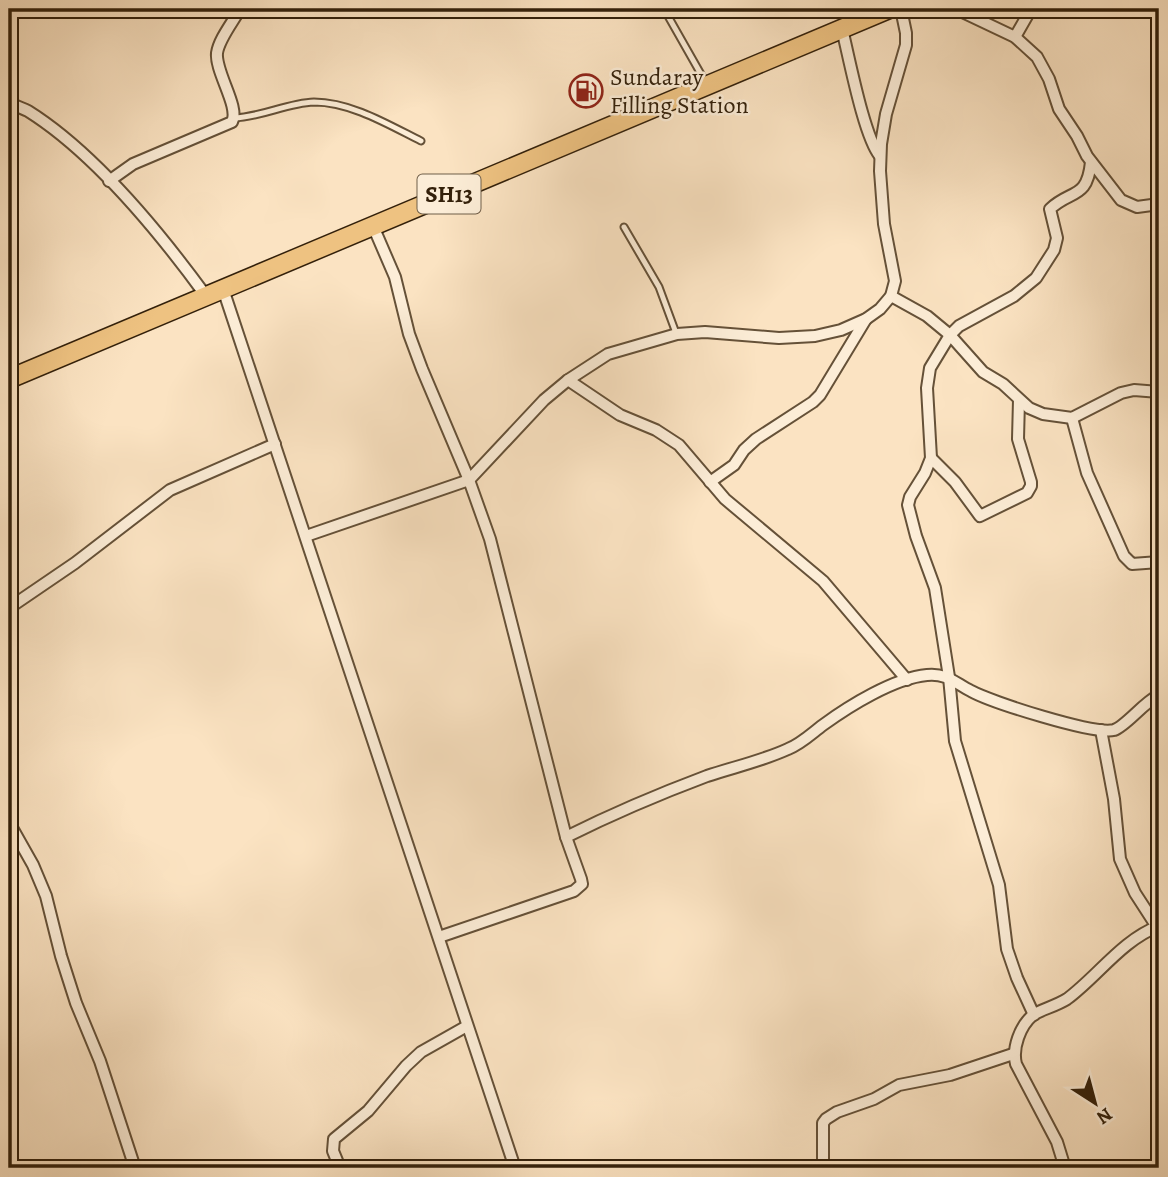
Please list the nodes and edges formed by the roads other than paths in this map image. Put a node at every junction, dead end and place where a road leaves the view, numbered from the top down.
1 (240, 9) edge
2 (664, 9) edge
3 (889, 9) edge
4 (901, 9) edge
5 (956, 9) edge
6 (1031, 9) edge
7 (842, 29) junction
8 (1015, 37) junction
9 (707, 85) junction
10 (9, 102) edge
11 (234, 118) junction
12 (421, 141) dead end
13 (880, 156) junction
14 (1091, 162) junction
15 (109, 181) junction
16 (1159, 204) edge
17 (373, 226) junction
18 (624, 227) dead end
19 (215, 292) junction
20 (891, 296) junction
21 (866, 319) junction
22 (677, 334) junction
23 (950, 335) junction
24 (9, 379) edge
25 (568, 380) junction
26 (1159, 392) edge
27 (1020, 400) junction
28 (1072, 418) junction
29 (275, 444) junction
30 (931, 458) junction
31 (468, 480) junction
32 (710, 482) junction
33 (306, 537) junction
34 (1159, 562) edge
35 (9, 608) edge
36 (949, 677) junction
37 (907, 680) junction
38 (1159, 695) edge
39 (1101, 730) junction
40 (9, 806) edge
41 (566, 837) junction
42 (1158, 926) edge
43 (439, 937) junction
44 (1034, 1015) junction
45 (467, 1026) junction
46 (1013, 1054) junction
47 (135, 1168) edge
48 (340, 1168) edge
49 (515, 1168) edge
50 (823, 1168) edge
51 (1065, 1168) edge

1 - 11 street
2 - 9 lane
3 - 7 main road, SH13
4 - 13 street
5 - 8 street
6 - 8 street
7 - 9 main road, SH13
7 - 13 street
8 - 14 street
9 - 17 main road, SH13
10 - 15 street
11 - 12 lane
11 - 15 street
13 - 20 street
14 - 16 street
14 - 23 street
15 - 19 street
17 - 19 main road, SH13
17 - 31 street
18 - 22 lane
19 - 24 main road, SH13
19 - 29 street
20 - 21 street
20 - 23 street
21 - 22 street
21 - 32 street
22 - 25 street
23 - 27 street
23 - 30 street
25 - 31 street
25 - 32 street
26 - 28 street
27 - 28 street
27 - 30 street
28 - 34 street
29 - 33 street
29 - 35 street
30 - 36 street
31 - 33 street
31 - 41 street
32 - 37 street
33 - 43 street
36 - 37 street
36 - 39 street
36 - 44 street
37 - 41 street
38 - 39 street
39 - 42 street
40 - 47 street
41 - 43 street
42 - 44 street
43 - 45 street
44 - 46 street
45 - 48 street
45 - 49 street
46 - 50 street
46 - 51 street

